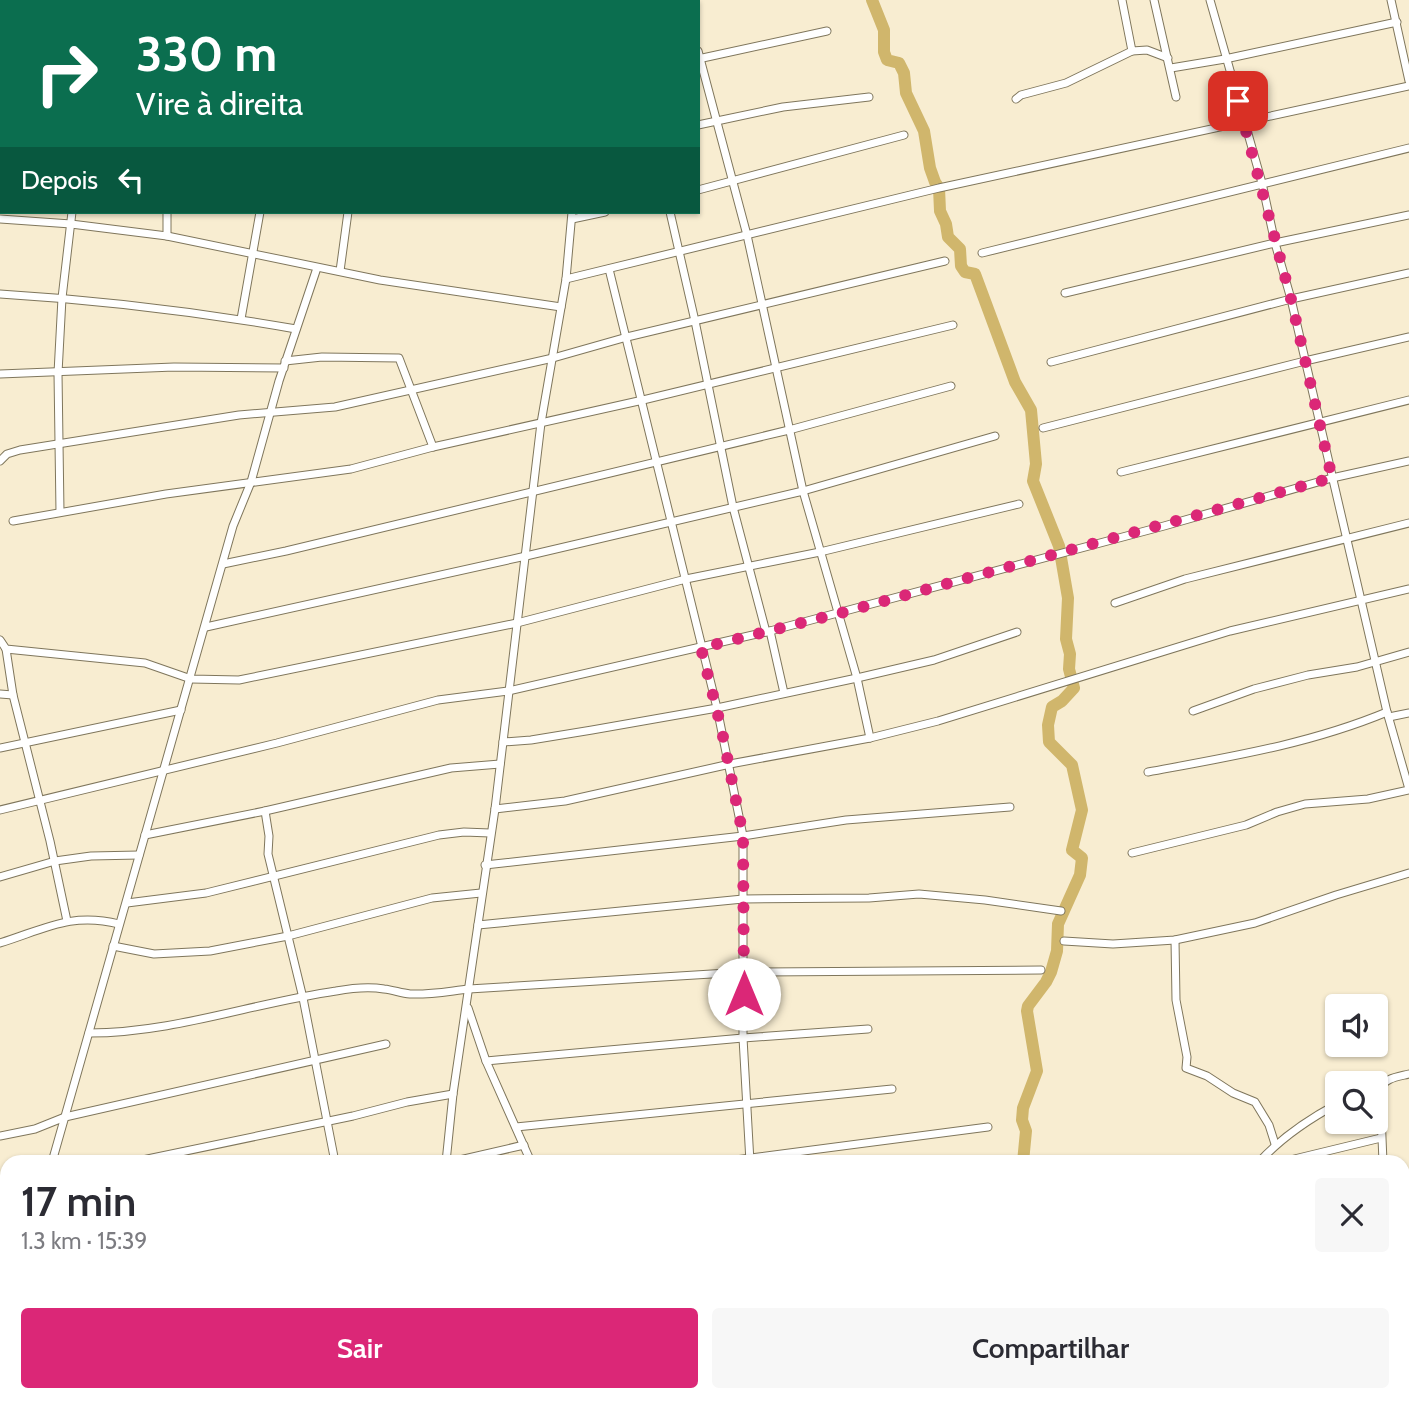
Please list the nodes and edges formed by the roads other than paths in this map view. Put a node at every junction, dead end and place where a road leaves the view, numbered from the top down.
1 (1122, 0) edge
2 (1154, 0) edge
3 (1210, 0) edge
4 (1391, 0) edge
5 (1397, 22) junction
6 (827, 31) dead end
7 (1132, 51) junction
8 (700, 56) edge
9 (1168, 58) junction
10 (1225, 59) junction
11 (700, 60) edge
12 (1171, 68) junction
13 (1409, 81) edge
14 (1409, 86) edge
15 (869, 97) dead end
16 (1176, 97) dead end
17 (1016, 99) dead end
18 (717, 120) junction
19 (1244, 122) junction
20 (700, 124) edge
21 (904, 135) dead end
22 (1409, 148) edge
23 (732, 182) junction
24 (1262, 183) junction
25 (700, 190) edge
26 (72, 214) edge
27 (167, 214) edge
28 (260, 214) edge
29 (348, 214) edge
30 (671, 214) edge
31 (1409, 215) edge
32 (572, 216) edge
33 (0, 219) edge
34 (71, 224) junction
35 (747, 235) junction
36 (167, 236) junction
37 (1275, 243) junction
38 (680, 251) junction
39 (253, 252) junction
40 (982, 253) dead end
41 (945, 261) dead end
42 (317, 268) junction
43 (609, 269) junction
44 (340, 271) junction
45 (1409, 273) edge
46 (566, 279) junction
47 (1065, 293) dead end
48 (0, 294) edge
49 (62, 298) junction
50 (1291, 299) junction
51 (761, 306) junction
52 (561, 307) junction
53 (241, 319) junction
54 (695, 321) junction
55 (953, 325) dead end
56 (296, 330) junction
57 (627, 337) junction
58 (1409, 337) edge
59 (552, 358) junction
60 (1306, 361) junction
61 (1051, 362) dead end
62 (284, 364) junction
63 (776, 367) junction
64 (58, 373) junction
65 (0, 374) edge
66 (708, 384) junction
67 (951, 386) dead end
68 (410, 388) junction
69 (643, 400) junction
70 (1409, 400) edge
71 (271, 411) junction
72 (1318, 422) junction
73 (541, 423) junction
74 (1043, 428) dead end
75 (789, 430) junction
76 (995, 436) dead end
77 (60, 443) junction
78 (722, 446) junction
79 (433, 447) junction
80 (0, 461) edge
81 (1409, 461) edge
82 (656, 462) junction
83 (1121, 472) dead end
84 (1332, 478) junction
85 (251, 482) junction
86 (534, 491) junction
87 (803, 491) junction
88 (1018, 503) dead end
89 (733, 507) junction
90 (60, 512) junction
91 (673, 520) junction
92 (13, 521) dead end
93 (1409, 523) edge
94 (1346, 538) junction
95 (820, 552) junction
96 (526, 556) junction
97 (223, 564) junction
98 (750, 564) junction
99 (686, 579) junction
100 (1409, 589) edge
101 (1360, 601) junction
102 (1115, 603) dead end
103 (837, 614) junction
104 (517, 622) junction
105 (206, 627) junction
106 (768, 631) junction
107 (1017, 632) dead end
108 (0, 640) edge
109 (701, 648) junction
110 (6, 649) junction
111 (1409, 652) edge
112 (1376, 661) junction
113 (857, 678) junction
114 (191, 680) junction
115 (508, 691) junction
116 (784, 693) junction
117 (0, 694) edge
118 (13, 695) junction
119 (717, 708) junction
120 (181, 710) junction
121 (1193, 711) dead end
122 (1409, 713) edge
123 (1388, 715) junction
124 (870, 737) junction
125 (25, 742) junction
126 (503, 742) junction
127 (0, 748) edge
128 (500, 764) junction
129 (730, 764) junction
130 (164, 771) junction
131 (1148, 772) dead end
132 (1407, 777) edge
133 (1409, 790) edge
134 (39, 800) junction
135 (1010, 807) dead end
136 (495, 809) junction
137 (0, 810) edge
138 (265, 811) junction
139 (490, 833) junction
140 (145, 835) junction
141 (743, 835) junction
142 (1132, 853) dead end
143 (139, 855) junction
144 (55, 861) junction
145 (485, 865) junction
146 (1409, 873) edge
147 (274, 876) junction
148 (0, 877) edge
149 (481, 893) junction
150 (743, 899) junction
151 (127, 903) junction
152 (1061, 911) dead end
153 (67, 921) junction
154 (119, 924) junction
155 (478, 925) junction
156 (288, 936) junction
157 (1064, 940) dead end
158 (1175, 940) junction
159 (0, 943) edge
160 (113, 946) junction
161 (1041, 970) dead end
162 (744, 972) junction
163 (469, 989) junction
164 (303, 998) junction
165 (466, 1004) junction
166 (868, 1029) dead end
167 (89, 1033) junction
168 (743, 1038) junction
169 (386, 1044) dead end
170 (314, 1061) junction
171 (486, 1061) junction
172 (1409, 1074) edge
173 (1388, 1080) edge
174 (892, 1089) dead end
175 (453, 1094) junction
176 (746, 1104) junction
177 (1325, 1111) edge
178 (65, 1117) junction
179 (328, 1121) junction
180 (516, 1127) junction
181 (988, 1128) dead end
182 (1381, 1134) edge
183 (0, 1136) edge
184 (1381, 1138) junction
185 (1275, 1144) junction
186 (524, 1145) junction
187 (54, 1155) edge
188 (166, 1155) edge
189 (334, 1155) edge
190 (449, 1155) edge
191 (479, 1155) edge
192 (528, 1155) edge
193 (749, 1155) edge
194 (783, 1155) edge
195 (1265, 1155) edge
196 (1311, 1155) edge
197 (1382, 1155) edge

1 - 7 street
2 - 9 street
3 - 10 street
4 - 5 street
5 - 10 street
5 - 13 street
6 - 8 street
7 - 9 street
7 - 17 street
9 - 12 street
10 - 12 street
10 - 19 street
11 - 18 street
12 - 16 street
14 - 19 street
15 - 18 street
18 - 20 street
18 - 23 street
19 - 24 street
19 - 35 street
21 - 23 street
22 - 24 street
23 - 25 street
23 - 35 street
24 - 37 street
24 - 40 street
26 - 34 street
27 - 36 street
28 - 39 street
29 - 44 street
30 - 38 street
31 - 37 street
32 - 46 street
33 - 34 street
34 - 36 street
34 - 49 street
35 - 38 street
35 - 51 street
36 - 39 street
37 - 47 street
37 - 50 street
38 - 43 street
38 - 54 street
39 - 42 street
39 - 53 street
41 - 51 street
42 - 44 street
42 - 56 street
43 - 46 street
43 - 57 street
44 - 52 street
45 - 50 street
46 - 52 street
48 - 49 street
49 - 53 street
49 - 64 street
50 - 60 street
50 - 61 street
51 - 54 street
51 - 63 street
52 - 59 street
53 - 56 street
54 - 57 street
54 - 66 street
55 - 63 street
56 - 62 street
57 - 59 street
57 - 69 street
58 - 60 street
59 - 68 street
59 - 73 street
60 - 72 street
60 - 74 street
62 - 64 street
62 - 68 street
62 - 71 street
63 - 66 street
63 - 75 street
64 - 65 street
64 - 77 street
66 - 69 street
66 - 78 street
67 - 75 street
68 - 71 street
68 - 79 street
69 - 73 street
69 - 82 street
70 - 72 street
71 - 77 street
71 - 85 street
72 - 83 street
72 - 84 street
73 - 79 street
73 - 86 street
75 - 78 street
75 - 87 street
76 - 87 street
77 - 80 street
77 - 90 street
78 - 82 street
78 - 89 street
79 - 85 street
81 - 84 street
82 - 86 street
82 - 91 street
84 - 94 street
84 - 103 street
85 - 90 street
85 - 97 street
86 - 96 street
86 - 97 street
87 - 89 street
87 - 95 street
88 - 95 street
89 - 91 street
89 - 98 street
90 - 92 street
91 - 96 street
91 - 99 street
93 - 94 street
94 - 101 street
94 - 102 street
95 - 98 street
95 - 103 street
96 - 104 street
96 - 105 street
97 - 105 street
98 - 99 street
98 - 106 street
99 - 104 street
99 - 109 street
100 - 101 street
101 - 112 street
101 - 124 street
103 - 106 street
103 - 113 street
104 - 114 street
104 - 115 street
105 - 114 street
106 - 109 street
106 - 116 street
107 - 113 street
108 - 110 street
109 - 115 street
109 - 119 street
110 - 114 street
110 - 118 street
111 - 112 street
112 - 121 street
112 - 123 street
113 - 116 street
113 - 124 street
114 - 120 street
115 - 126 street
115 - 130 street
116 - 119 street
117 - 118 street
118 - 125 street
119 - 126 street
119 - 129 street
120 - 125 street
120 - 130 street
122 - 123 street
123 - 131 street
123 - 132 street
124 - 129 street
125 - 127 street
125 - 134 street
126 - 128 street
128 - 136 street
128 - 138 street
129 - 136 street
129 - 141 street
130 - 134 street
130 - 140 street
132 - 133 street
133 - 142 street
134 - 137 street
134 - 144 street
135 - 141 street
136 - 139 street
138 - 140 street
138 - 147 street
139 - 145 street
139 - 147 street
140 - 143 street
141 - 145 street
141 - 150 street
143 - 144 street
143 - 151 street
144 - 148 street
144 - 153 street
145 - 149 street
146 - 158 street
147 - 151 street
147 - 156 street
149 - 155 street
149 - 156 street
150 - 152 street
150 - 155 street
150 - 162 street
151 - 154 street
153 - 154 street
153 - 159 street
154 - 160 street
155 - 163 street
156 - 160 street
156 - 164 street
157 - 158 street
158 - 185 street
160 - 167 street
161 - 162 street
162 - 163 street
162 - 168 street
163 - 164 street
163 - 165 street
164 - 167 street
164 - 170 street
165 - 171 street
165 - 175 street
166 - 168 street
167 - 178 street
168 - 171 street
168 - 176 street
169 - 170 street
170 - 178 street
170 - 179 street
171 - 180 street
172 - 173 street
174 - 176 street
175 - 179 street
175 - 190 street
176 - 180 street
176 - 193 street
177 - 185 street
178 - 183 street
178 - 187 street
179 - 188 street
179 - 189 street
180 - 186 street
181 - 194 street
182 - 184 street
184 - 196 street
184 - 197 street
185 - 195 street
186 - 191 street
186 - 192 street

